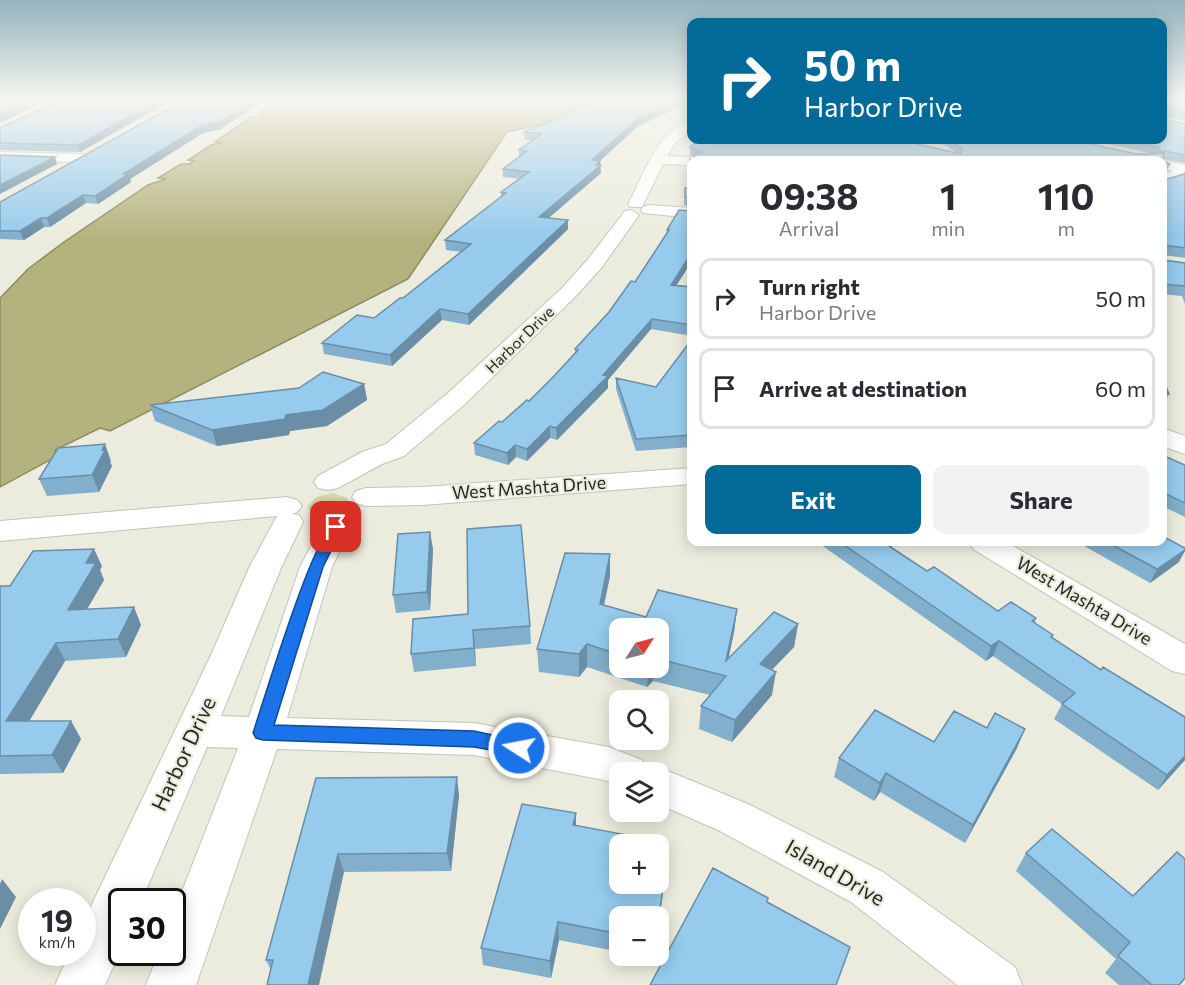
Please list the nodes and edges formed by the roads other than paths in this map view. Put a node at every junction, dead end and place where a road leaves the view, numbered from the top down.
1 (666, 145) edge
2 (0, 156) edge
3 (659, 160) junction
4 (687, 160) edge
5 (1167, 165) edge
6 (53, 174) edge
7 (1167, 180) edge
8 (639, 209) junction
9 (687, 213) edge
10 (1167, 438) edge
11 (1185, 446) edge
12 (395, 450) junction
13 (687, 476) edge
14 (328, 482) junction
15 (364, 493) junction
16 (287, 514) junction
17 (336, 527) junction
18 (0, 531) edge
19 (991, 546) edge
20 (1185, 661) edge
21 (194, 731) junction
22 (263, 733) junction
23 (609, 764) edge
24 (669, 790) edge
25 (80, 985) edge
26 (171, 985) edge
27 (997, 985) edge

1 - 3 street, Harbor Drive
2 - 6 street
3 - 4 street
3 - 8 street, Harbor Drive
5 - 7 street
8 - 9 street
8 - 12 street, Harbor Drive
10 - 11 street
12 - 14 street, Harbor Drive
12 - 15 street, Harbor Drive
13 - 15 street, West Mashta Drive
14 - 15 street
14 - 16 street
15 - 17 street
16 - 17 street
16 - 18 street
16 - 21 street, Harbor Drive
17 - 22 street
19 - 20 street, West Mashta Drive
21 - 22 street
21 - 25 street, Harbor Drive
22 - 23 street
22 - 26 street
24 - 27 street, Island Drive

